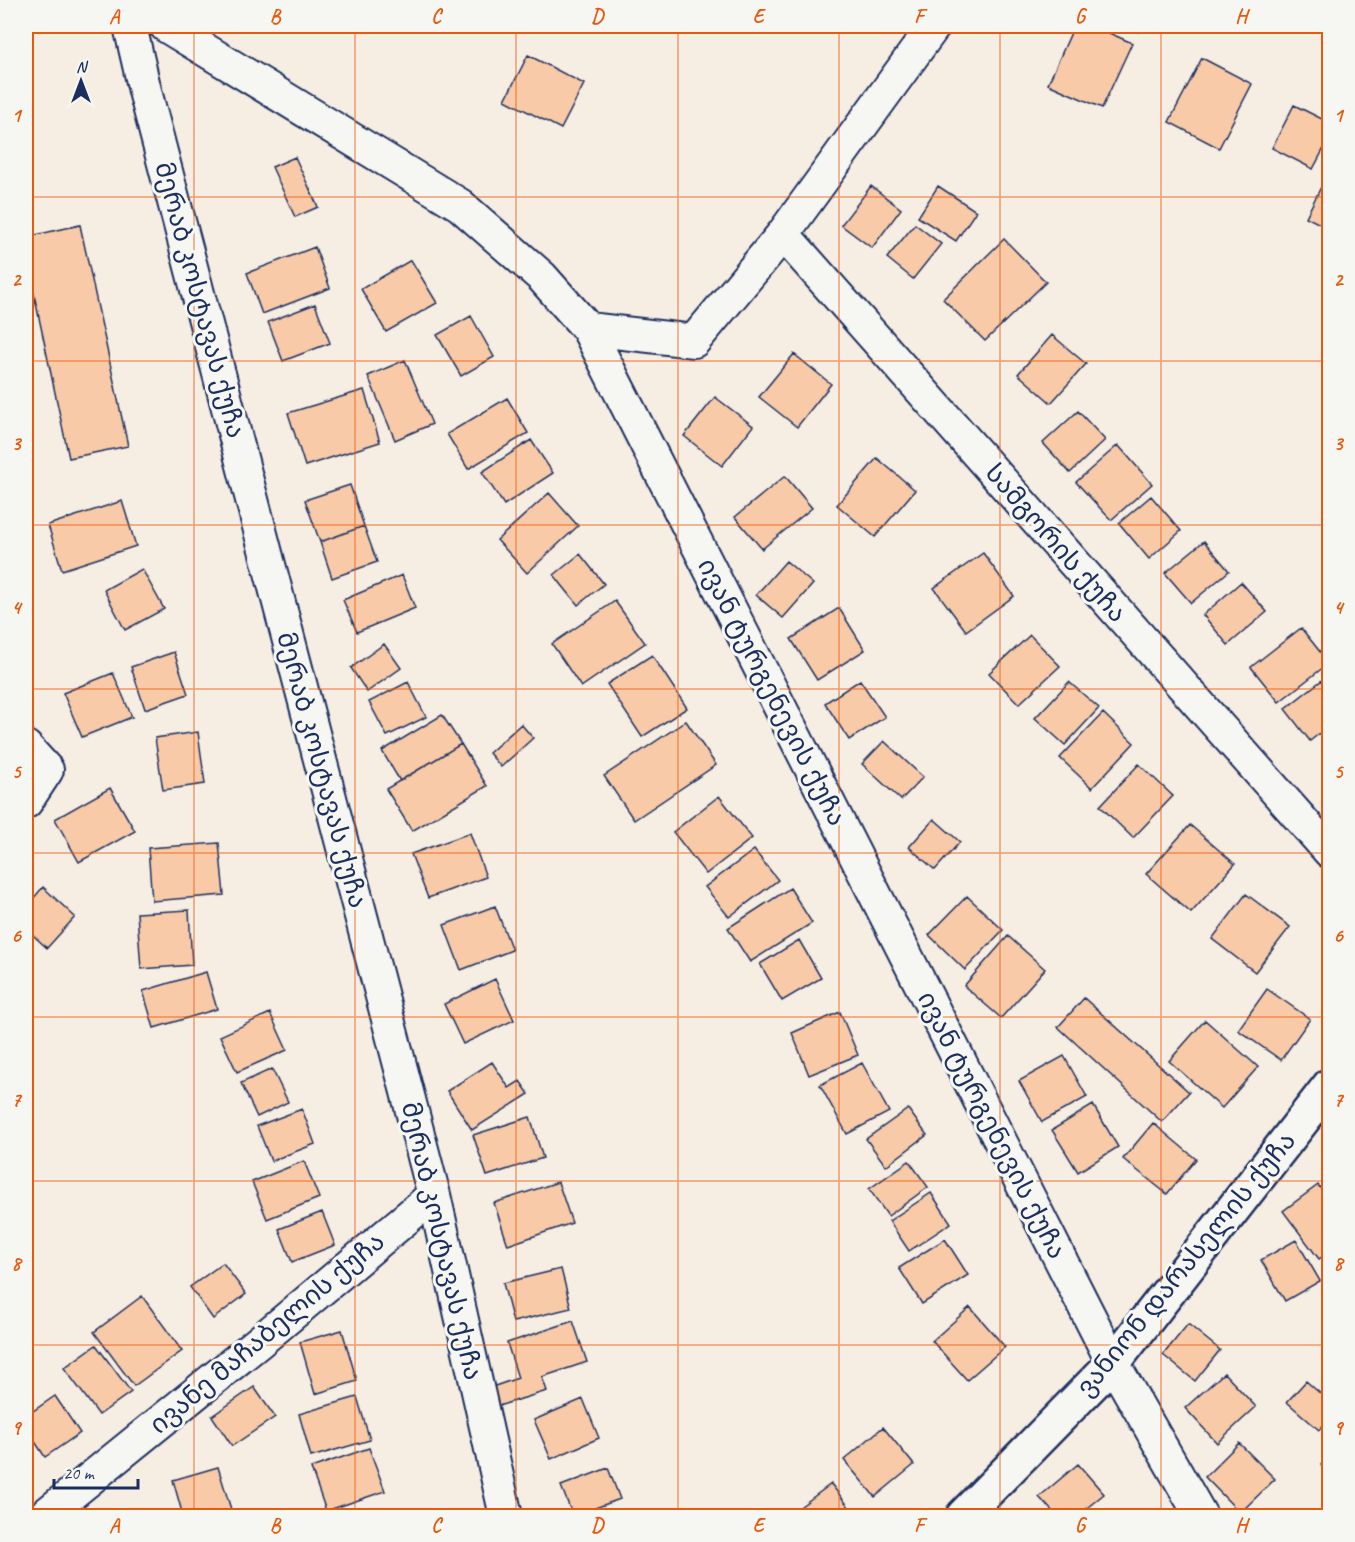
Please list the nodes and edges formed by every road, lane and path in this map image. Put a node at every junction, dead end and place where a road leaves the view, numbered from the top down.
1 (130, 26) edge
2 (166, 26) edge
3 (934, 26) edge
4 (783, 234) junction
5 (588, 329) junction
6 (26, 747) edge
7 (26, 802) edge
8 (1329, 852) edge
9 (1329, 1085) edge
10 (434, 1195) junction
11 (1113, 1363) junction
12 (44, 1516) edge
13 (506, 1516) edge
14 (963, 1516) edge
15 (1201, 1516) edge

1 - 10 street, მერაბ კოსტავას ქუჩა
2 - 5 street, ივან ტურგენევის ქუჩა
3 - 4 street
4 - 5 street
4 - 8 street, სამგორის ქუჩა
5 - 11 street, ივან ტურგენევის ქუჩა
6 - 7 street
9 - 11 street, ვანიონ დარასელის ქუჩა
10 - 12 street, ივანე მაჩაბელის ქუჩა
10 - 13 street, მერაბ კოსტავას ქუჩა
11 - 14 street, ვანიონ დარასელის ქუჩა
11 - 15 street, ივან ტურგენევის ქუჩა

